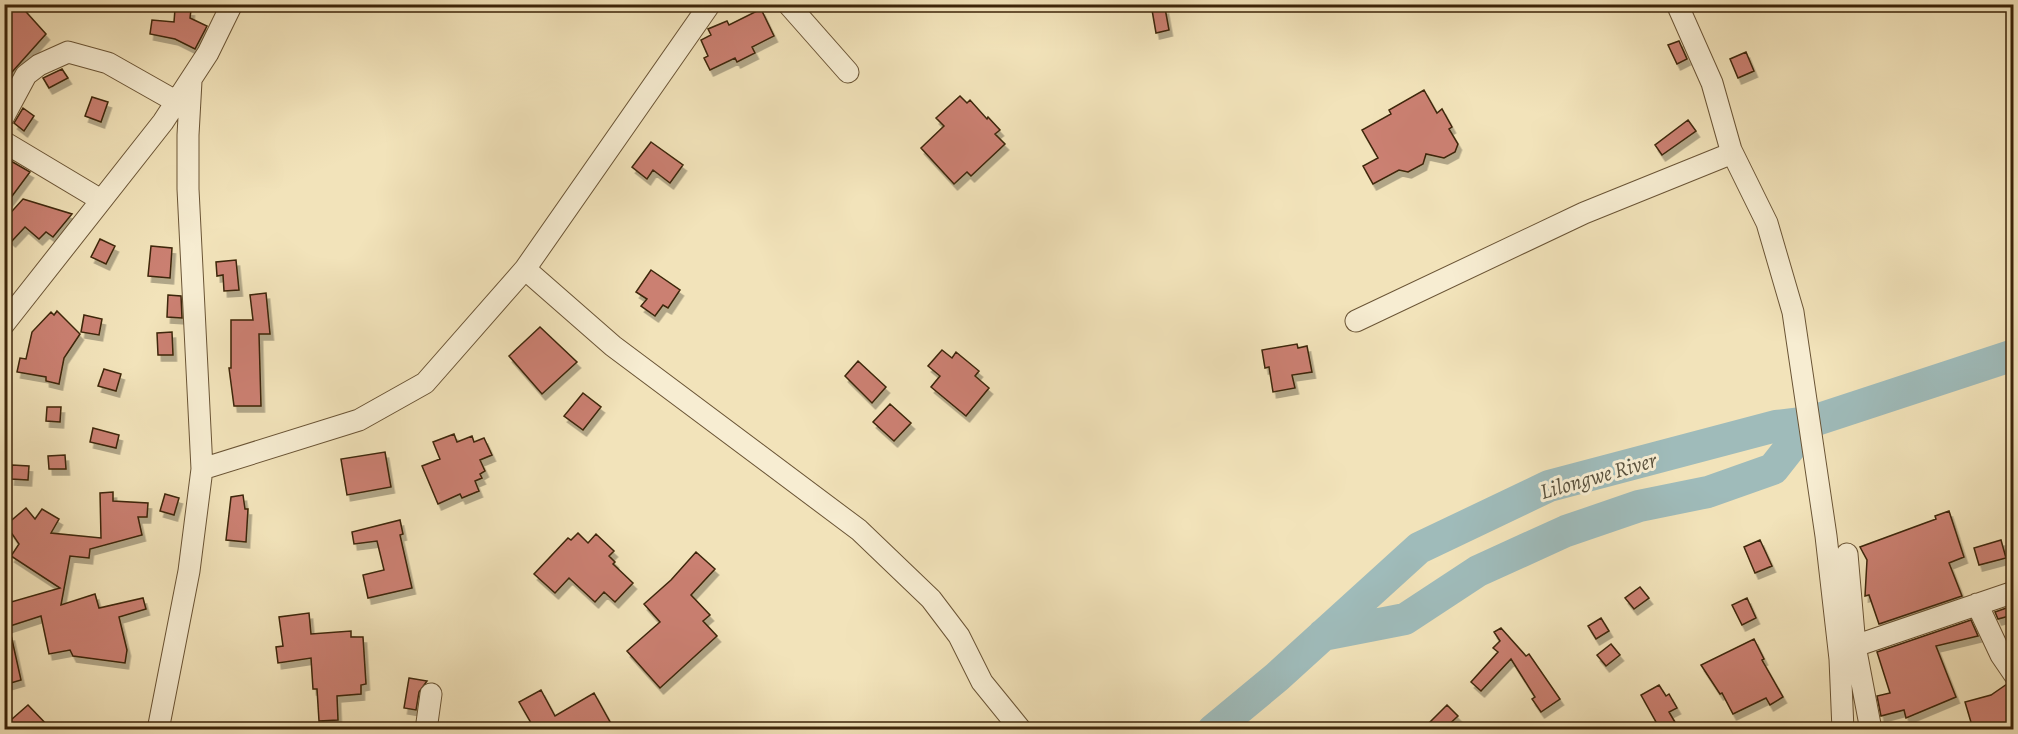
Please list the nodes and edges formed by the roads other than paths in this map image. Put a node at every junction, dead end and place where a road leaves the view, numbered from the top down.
1 (232, 4) edge
2 (710, 4) edge
3 (788, 4) edge
4 (1677, 4) edge
5 (848, 72) dead end
6 (191, 81) junction
7 (177, 102) junction
8 (4, 116) edge
9 (4, 142) edge
10 (1731, 150) junction
11 (101, 200) junction
12 (525, 269) junction
13 (1356, 321) dead end
14 (4, 324) edge
15 (202, 469) junction
16 (1846, 554) dead end
17 (2013, 592) edge
18 (1977, 604) junction
19 (1856, 646) junction
20 (2013, 674) edge
21 (431, 694) dead end
22 (158, 729) edge
23 (426, 729) edge
24 (1021, 729) edge
25 (1843, 729) edge
26 (1871, 729) edge

1 - 6 street
2 - 12 street
3 - 5 street
4 - 10 street
6 - 7 street
6 - 15 street
7 - 8 street
7 - 11 street
9 - 11 street
10 - 13 street
10 - 25 street
11 - 14 street
12 - 15 street
12 - 24 street
15 - 22 street
16 - 19 street
17 - 18 street
18 - 19 street
18 - 20 street
19 - 26 street
21 - 23 street

